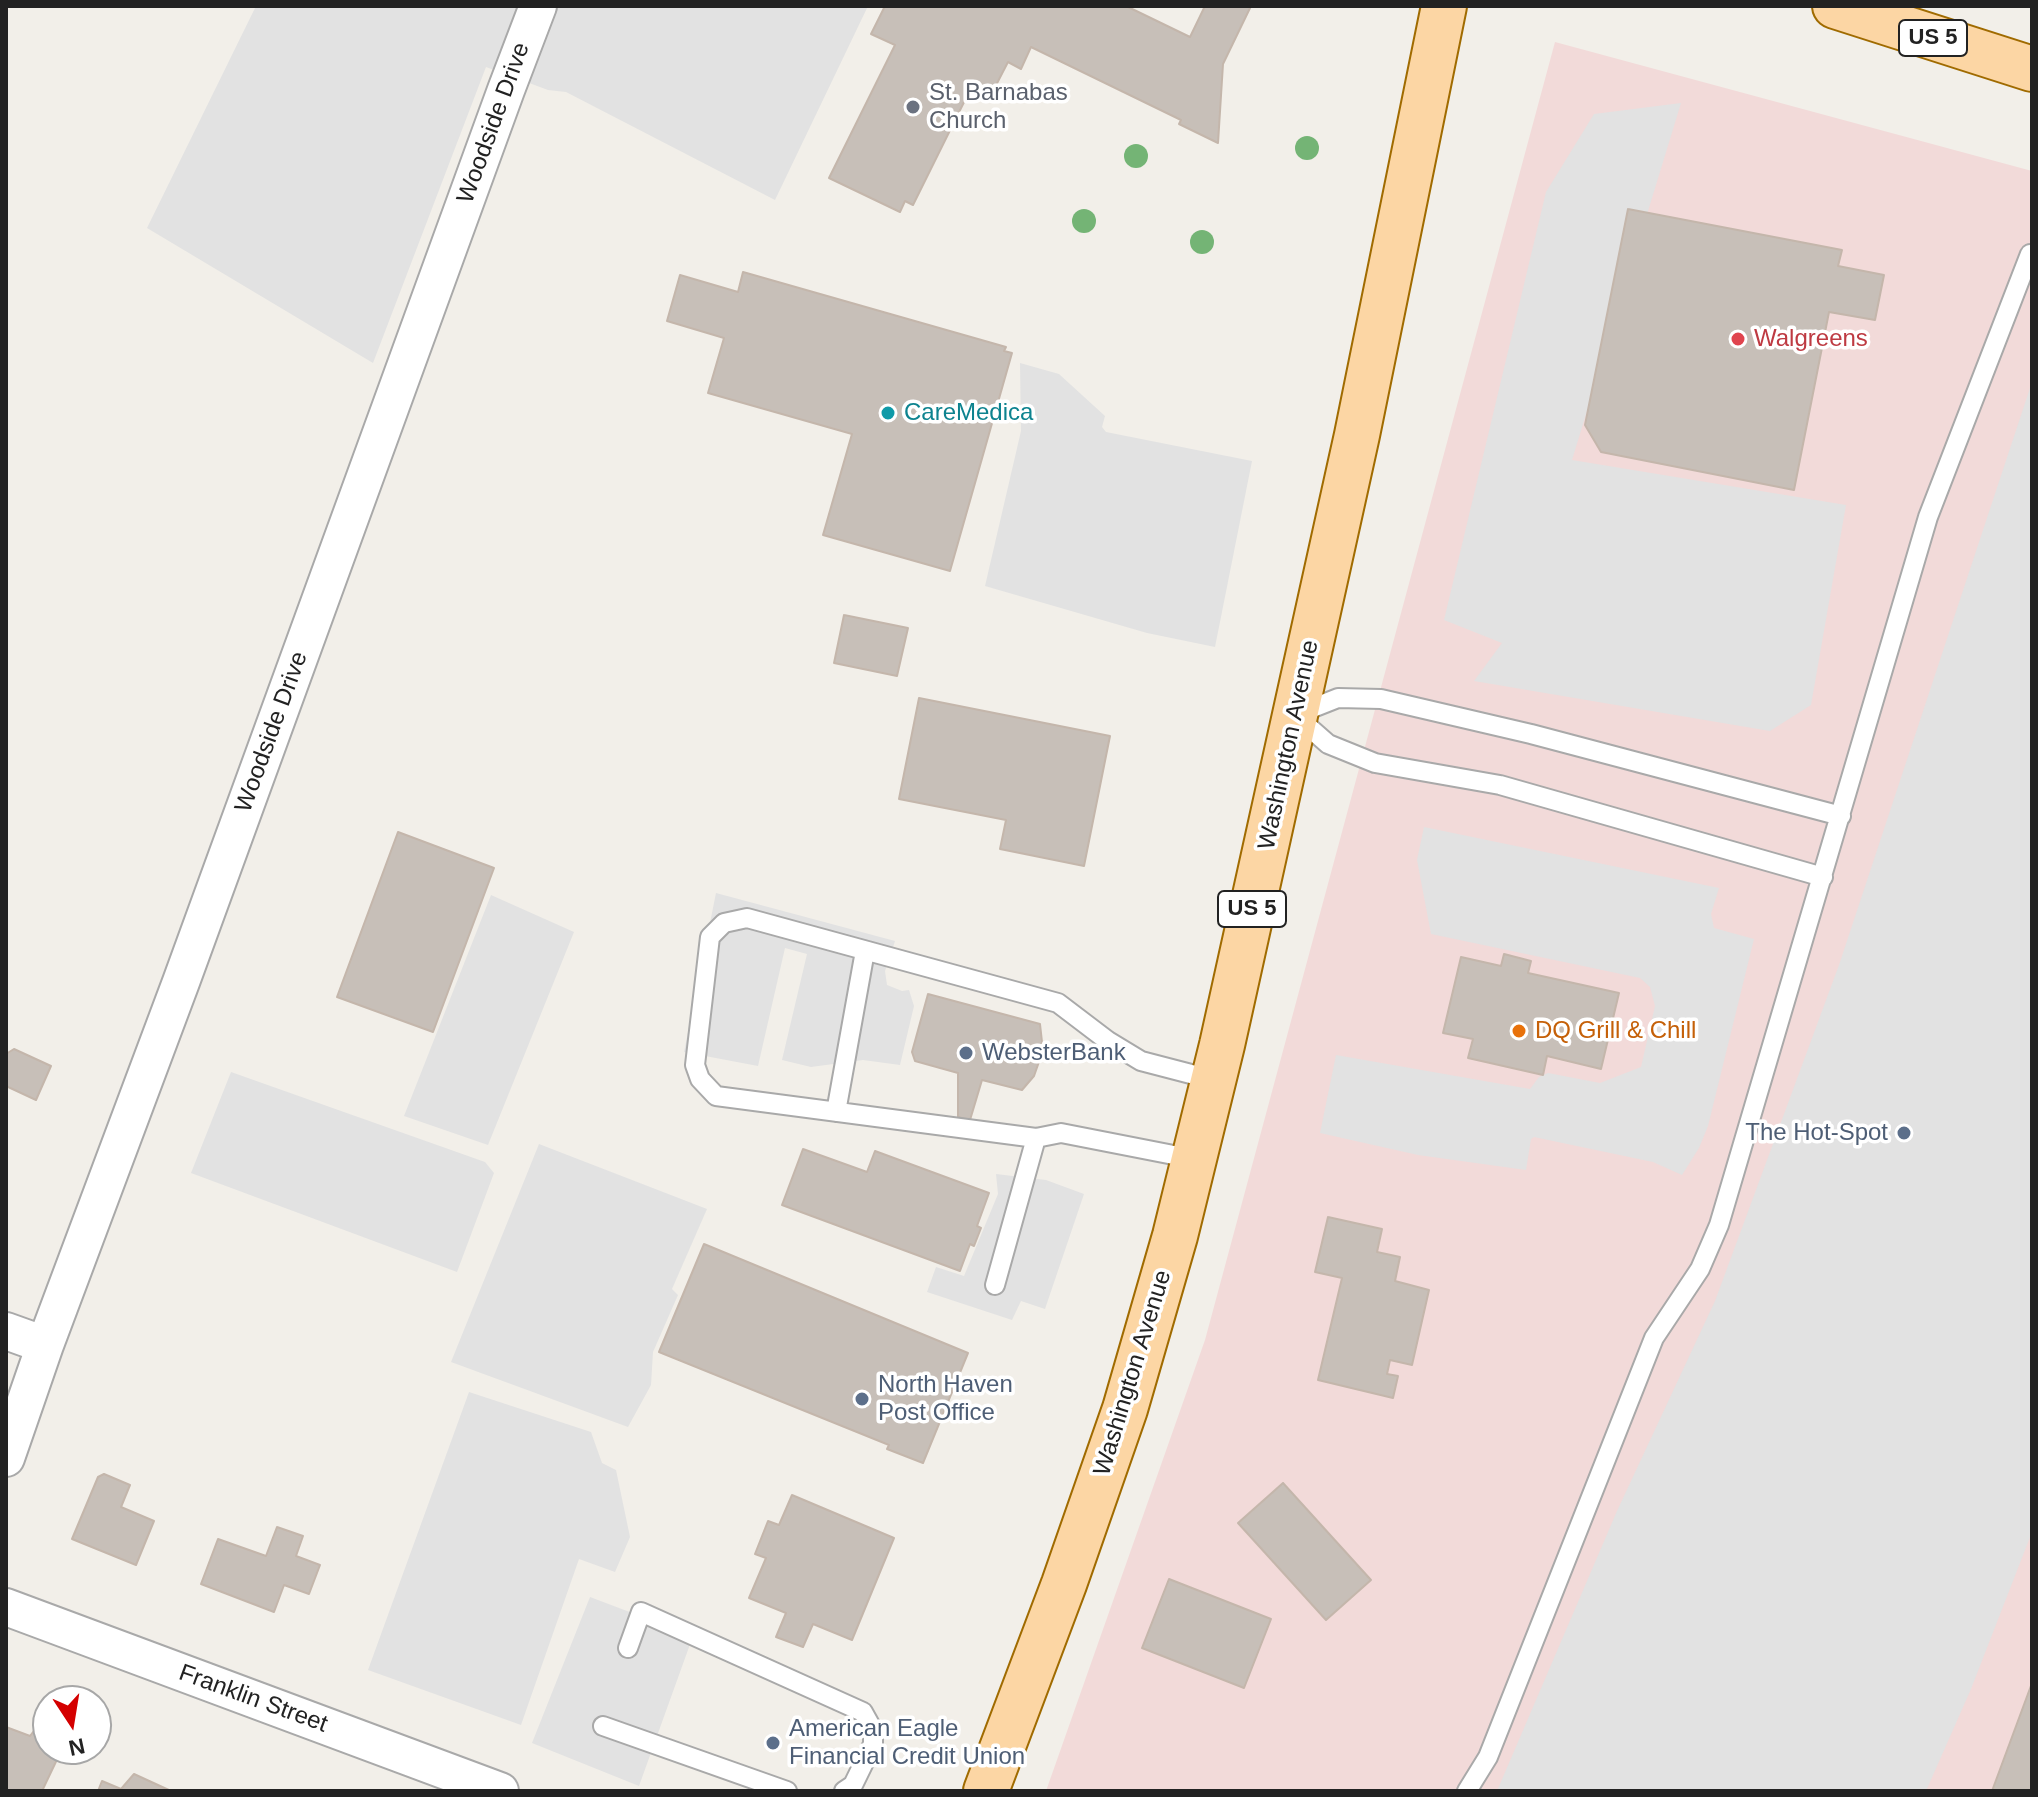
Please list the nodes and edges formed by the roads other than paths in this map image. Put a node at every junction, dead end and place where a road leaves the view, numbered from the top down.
1 (538, 6) edge
2 (1444, 6) edge
3 (1835, 6) edge
4 (2032, 69) edge
5 (2030, 254) edge
6 (1295, 715) junction
7 (1841, 816) junction
8 (1823, 877) junction
9 (865, 951) junction
10 (1214, 1080) junction
11 (836, 1112) junction
12 (1036, 1138) junction
13 (1194, 1159) junction
14 (995, 1285) dead end
15 (6, 1331) edge
16 (45, 1345) junction
17 (6, 1458) edge
18 (6, 1607) edge
19 (628, 1648) dead end
20 (603, 1726) dead end
21 (500, 1791) edge
22 (787, 1791) edge
23 (844, 1791) edge
24 (986, 1791) edge
25 (1467, 1791) edge

1 - 16 street, Woodside Drive
2 - 6 main road, Washington Avenue / US 5
3 - 4 main road, US 5
5 - 7 lane
6 - 7 lane
6 - 8 lane
6 - 10 main road, Washington Avenue / US 5
7 - 8 lane
8 - 25 lane
9 - 10 lane
9 - 11 lane
9 - 11 lane
10 - 13 main road, Washington Avenue / US 5
11 - 12 lane
12 - 13 lane
12 - 14 lane
13 - 24 main road, Washington Avenue / US 5
15 - 16 street
16 - 17 street, Woodside Drive
18 - 21 street, Franklin Street
19 - 23 lane
20 - 22 lane

